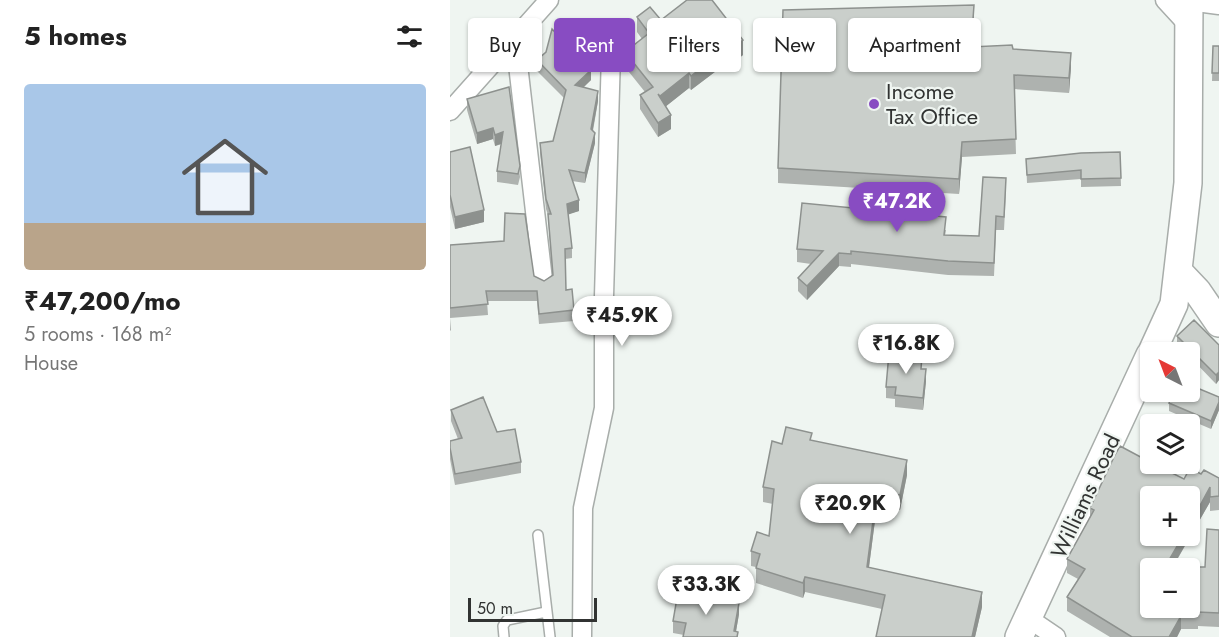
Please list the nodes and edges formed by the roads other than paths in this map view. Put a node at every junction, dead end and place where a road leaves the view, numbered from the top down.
1 (549, 0) edge
2 (1219, 5) edge
3 (1183, 7) edge
4 (533, 18) edge
5 (485, 72) edge
6 (519, 72) edge
7 (610, 72) edge
8 (450, 111) edge
9 (1178, 272) junction
10 (543, 280) edge
11 (1219, 323) edge
12 (1157, 342) edge
13 (1140, 377) edge
14 (538, 535) dead end
15 (546, 612) junction
16 (1023, 627) edge
17 (504, 637) edge
18 (550, 637) edge
19 (582, 637) edge
20 (1056, 637) edge

1 - 4 street
2 - 3 street
3 - 9 street, Williams Road
5 - 8 street
6 - 10 street
7 - 19 street
9 - 11 street
9 - 12 street, Williams Road
13 - 16 street, Williams Road
14 - 15 lane
15 - 17 lane
15 - 18 lane
16 - 20 street

